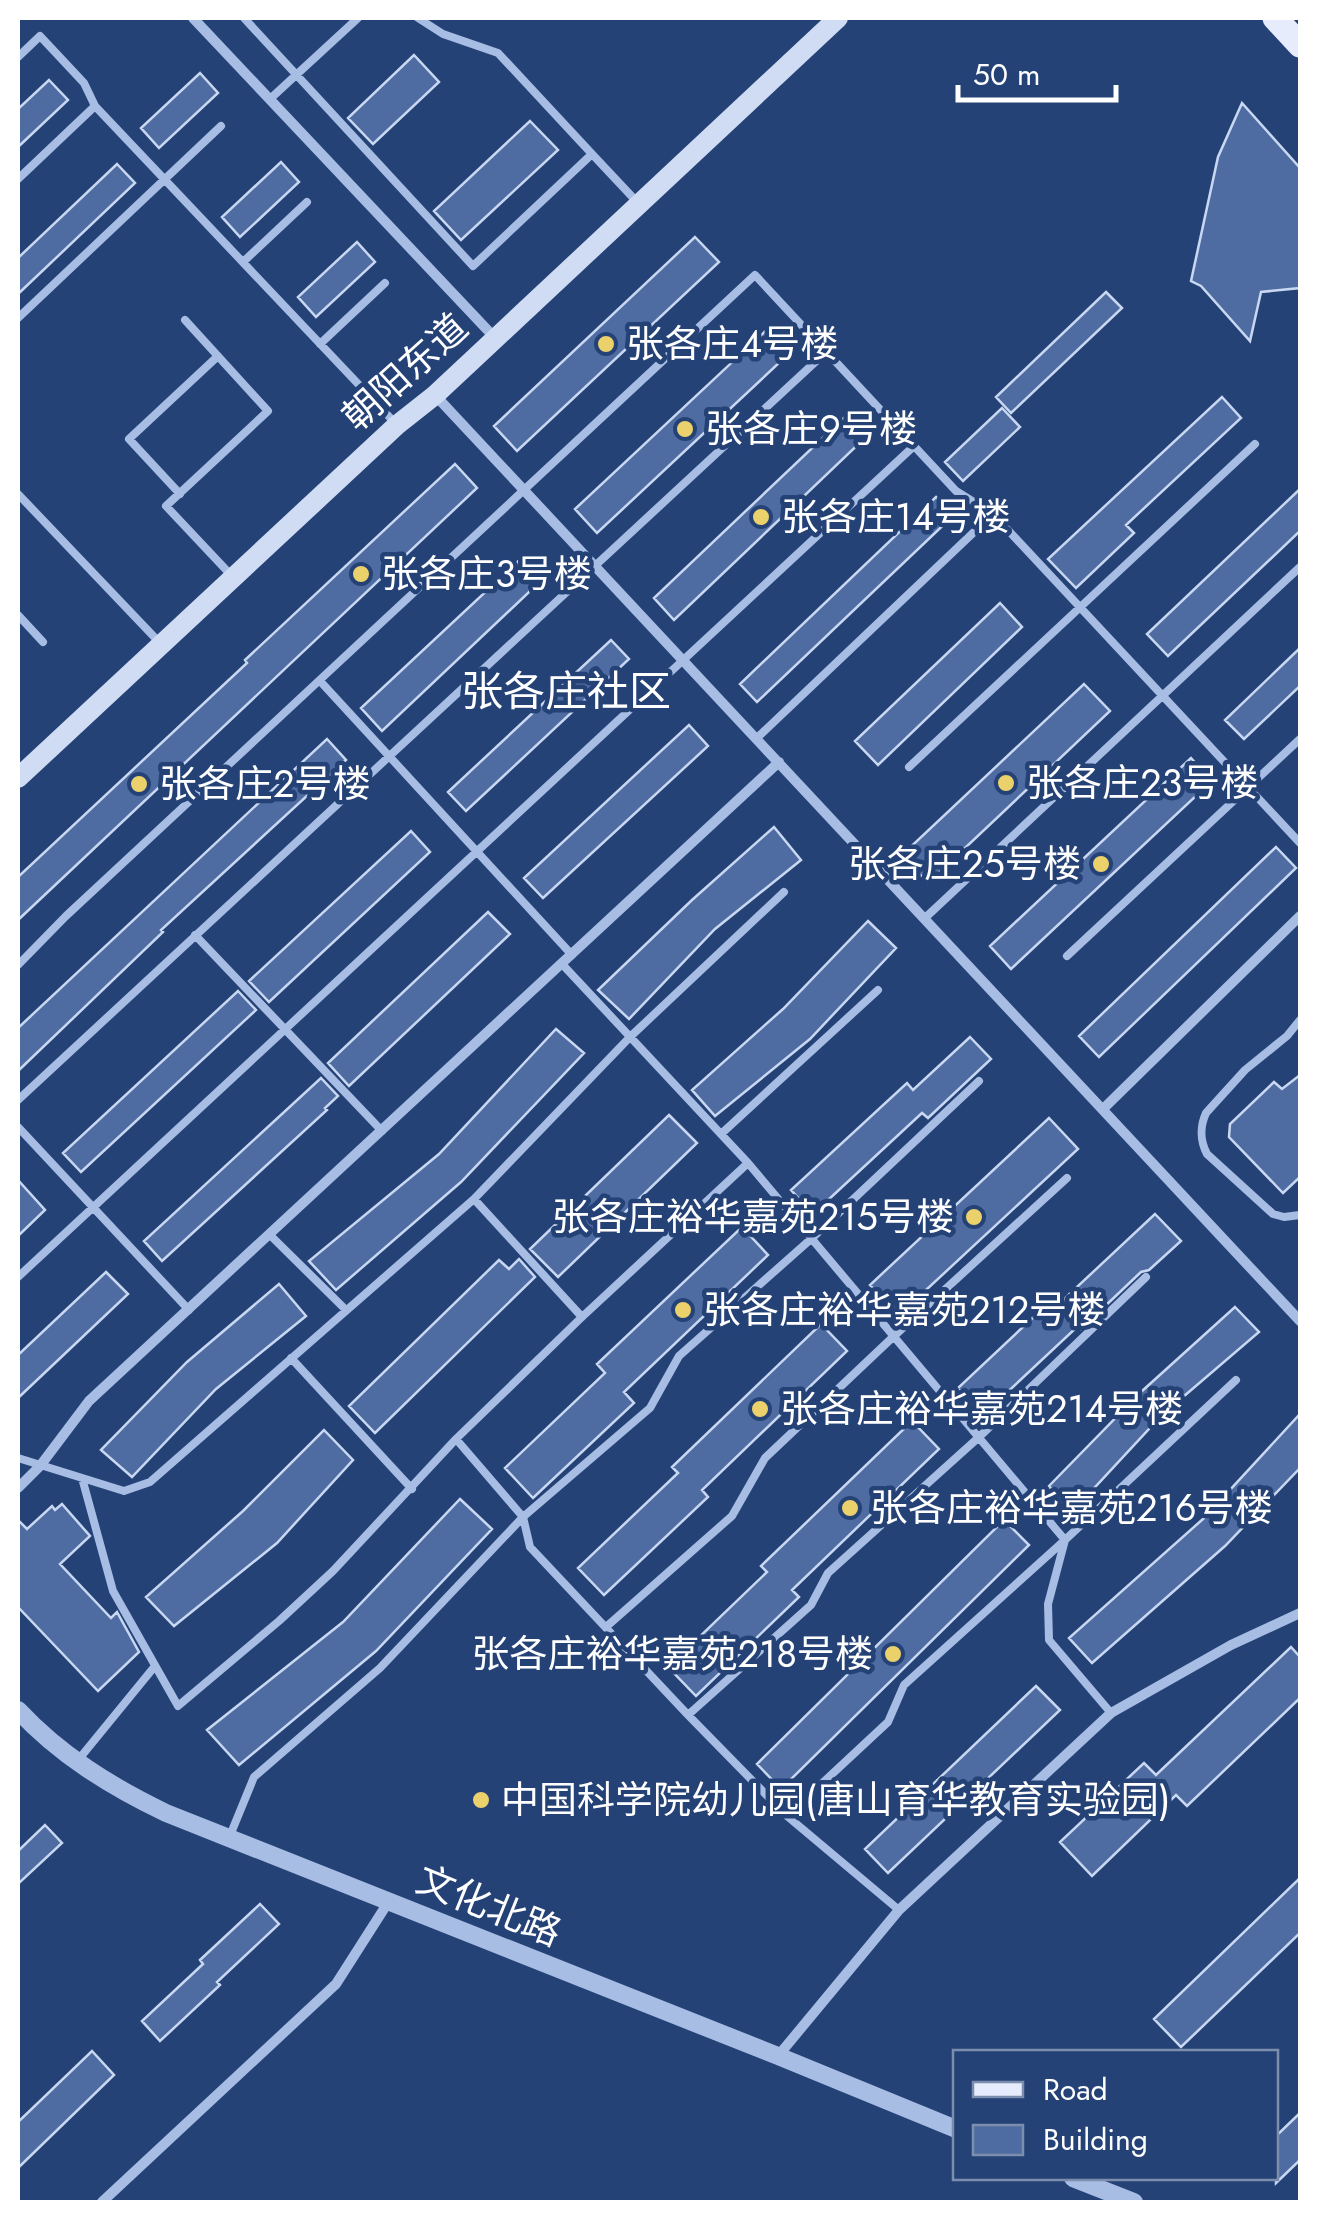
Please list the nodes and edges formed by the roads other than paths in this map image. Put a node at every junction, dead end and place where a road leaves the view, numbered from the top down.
1 (193, 18) edge
2 (244, 18) edge
3 (358, 18) edge
4 (418, 18) edge
5 (838, 18) edge
6 (1275, 18) edge
7 (1300, 45) edge
8 (18, 57) edge
9 (296, 75) junction
10 (270, 99) junction
11 (95, 106) junction
12 (220, 126) dead end
13 (592, 154) junction
14 (18, 179) edge
15 (164, 179) junction
16 (307, 202) dead end
17 (638, 203) junction
18 (243, 262) junction
19 (385, 282) dead end
20 (18, 318) edge
21 (185, 320) dead end
22 (496, 338) junction
23 (320, 344) junction
24 (826, 352) junction
25 (218, 356) junction
26 (435, 394) junction
27 (397, 425) junction
28 (1255, 444) dead end
29 (914, 446) junction
30 (525, 490) junction
31 (18, 494) edge
32 (180, 494) junction
33 (993, 514) junction
34 (596, 565) junction
35 (1300, 567) edge
36 (233, 578) junction
37 (1080, 608) junction
38 (18, 616) edge
39 (42, 642) dead end
40 (162, 645) junction
41 (684, 660) junction
42 (320, 681) junction
43 (1164, 697) junction
44 (757, 738) junction
45 (1300, 739) edge
46 (390, 756) junction
47 (779, 762) junction
48 (909, 767) dead end
49 (21, 769) edge
50 (1248, 787) junction
51 (1300, 843) edge
52 (477, 851) junction
53 (784, 892) dead end
54 (1300, 916) edge
55 (926, 918) junction
56 (196, 936) junction
57 (572, 955) junction
58 (1067, 956) dead end
59 (562, 964) junction
60 (18, 965) edge
61 (878, 990) dead end
62 (1300, 1020) edge
63 (284, 1029) junction
64 (630, 1037) junction
65 (979, 1081) dead end
66 (18, 1100) edge
67 (1103, 1109) junction
68 (18, 1127) edge
69 (382, 1132) junction
70 (721, 1134) junction
71 (748, 1163) junction
72 (1068, 1178) dead end
73 (474, 1199) junction
74 (92, 1207) junction
75 (1300, 1214) edge
76 (270, 1235) junction
77 (810, 1240) junction
78 (18, 1277) edge
79 (1146, 1278) dead end
80 (189, 1310) junction
81 (346, 1310) junction
82 (582, 1317) junction
83 (1300, 1321) edge
84 (893, 1337) junction
85 (291, 1358) junction
86 (1236, 1380) dead end
87 (978, 1438) junction
88 (456, 1439) junction
89 (18, 1458) edge
90 (40, 1466) junction
91 (82, 1478) junction
92 (18, 1488) edge
93 (412, 1489) junction
94 (522, 1517) junction
95 (1065, 1540) junction
96 (1300, 1613) edge
97 (606, 1627) junction
98 (155, 1666) junction
99 (18, 1710) edge
100 (1111, 1713) junction
101 (688, 1715) junction
102 (76, 1762) junction
103 (787, 1816) junction
104 (230, 1838) junction
105 (390, 1901) junction
106 (900, 1910) junction
107 (778, 2056) junction
108 (953, 2128) edge
109 (1078, 2180) edge
110 (102, 2202) edge
111 (1134, 2202) edge

1 - 10 street
2 - 9 lane
3 - 9 lane
4 - 13 lane
5 - 17 main road, 朝阳东道
6 - 7 main road
8 - 11 lane
9 - 10 lane
9 - 13 lane
10 - 22 street
11 - 14 lane
11 - 15 lane
12 - 15 lane
13 - 17 lane
15 - 18 lane
15 - 20 lane
16 - 18 lane
17 - 22 main road, 朝阳东道
18 - 23 lane
19 - 23 lane
21 - 25 lane
22 - 26 main road, 朝阳东道
23 - 27 lane
24 - 29 lane
24 - 30 lane
24 - 34 lane
25 - 32 lane
25 - 32 lane
26 - 27 main road, 朝阳东道
26 - 30 street
27 - 36 main road, 朝阳东道
28 - 37 lane
29 - 33 lane
29 - 41 lane
30 - 34 street
30 - 42 lane
31 - 40 lane
32 - 36 lane
33 - 37 lane
33 - 44 lane
34 - 41 street
34 - 46 lane
35 - 43 lane
36 - 40 main road, 朝阳东道
37 - 43 lane
37 - 48 lane
38 - 39 lane
40 - 49 main road, 朝阳东道
41 - 44 street
41 - 52 lane
42 - 46 lane
42 - 60 lane
43 - 50 lane
43 - 55 lane
44 - 47 street
45 - 50 lane
46 - 52 lane
46 - 56 lane
47 - 55 street
47 - 57 street
50 - 51 lane
50 - 58 lane
52 - 57 lane
52 - 63 lane
53 - 64 lane
54 - 67 street
55 - 67 street
56 - 63 lane
56 - 66 lane
57 - 59 street
59 - 64 lane
59 - 69 street
61 - 70 lane
62 - 75 lane
63 - 69 lane
63 - 74 lane
64 - 70 lane
64 - 73 lane
65 - 77 lane
67 - 83 street
68 - 74 lane
69 - 76 street
70 - 71 lane
71 - 77 lane
71 - 82 lane
72 - 84 lane
73 - 81 lane
73 - 82 lane
74 - 78 lane
74 - 80 lane
76 - 80 street
76 - 81 lane
77 - 84 lane
77 - 94 lane
79 - 87 lane
80 - 90 street
81 - 85 lane
82 - 88 lane
84 - 87 lane
84 - 97 lane
85 - 91 lane
85 - 93 lane
86 - 95 lane
87 - 95 lane
87 - 101 lane
88 - 93 lane
88 - 94 lane
89 - 90 lane
90 - 91 lane
90 - 92 street
91 - 98 lane
93 - 98 lane
94 - 97 lane
94 - 104 lane
95 - 100 lane
95 - 103 lane
96 - 100 street
97 - 101 lane
98 - 102 lane
99 - 102 street, 文化北路
100 - 106 street
101 - 103 lane
102 - 104 street, 文化北路
103 - 106 lane
104 - 105 street, 文化北路
105 - 107 street, 文化北路
105 - 110 street
106 - 107 street
107 - 108 street, 文化北路
109 - 111 street

